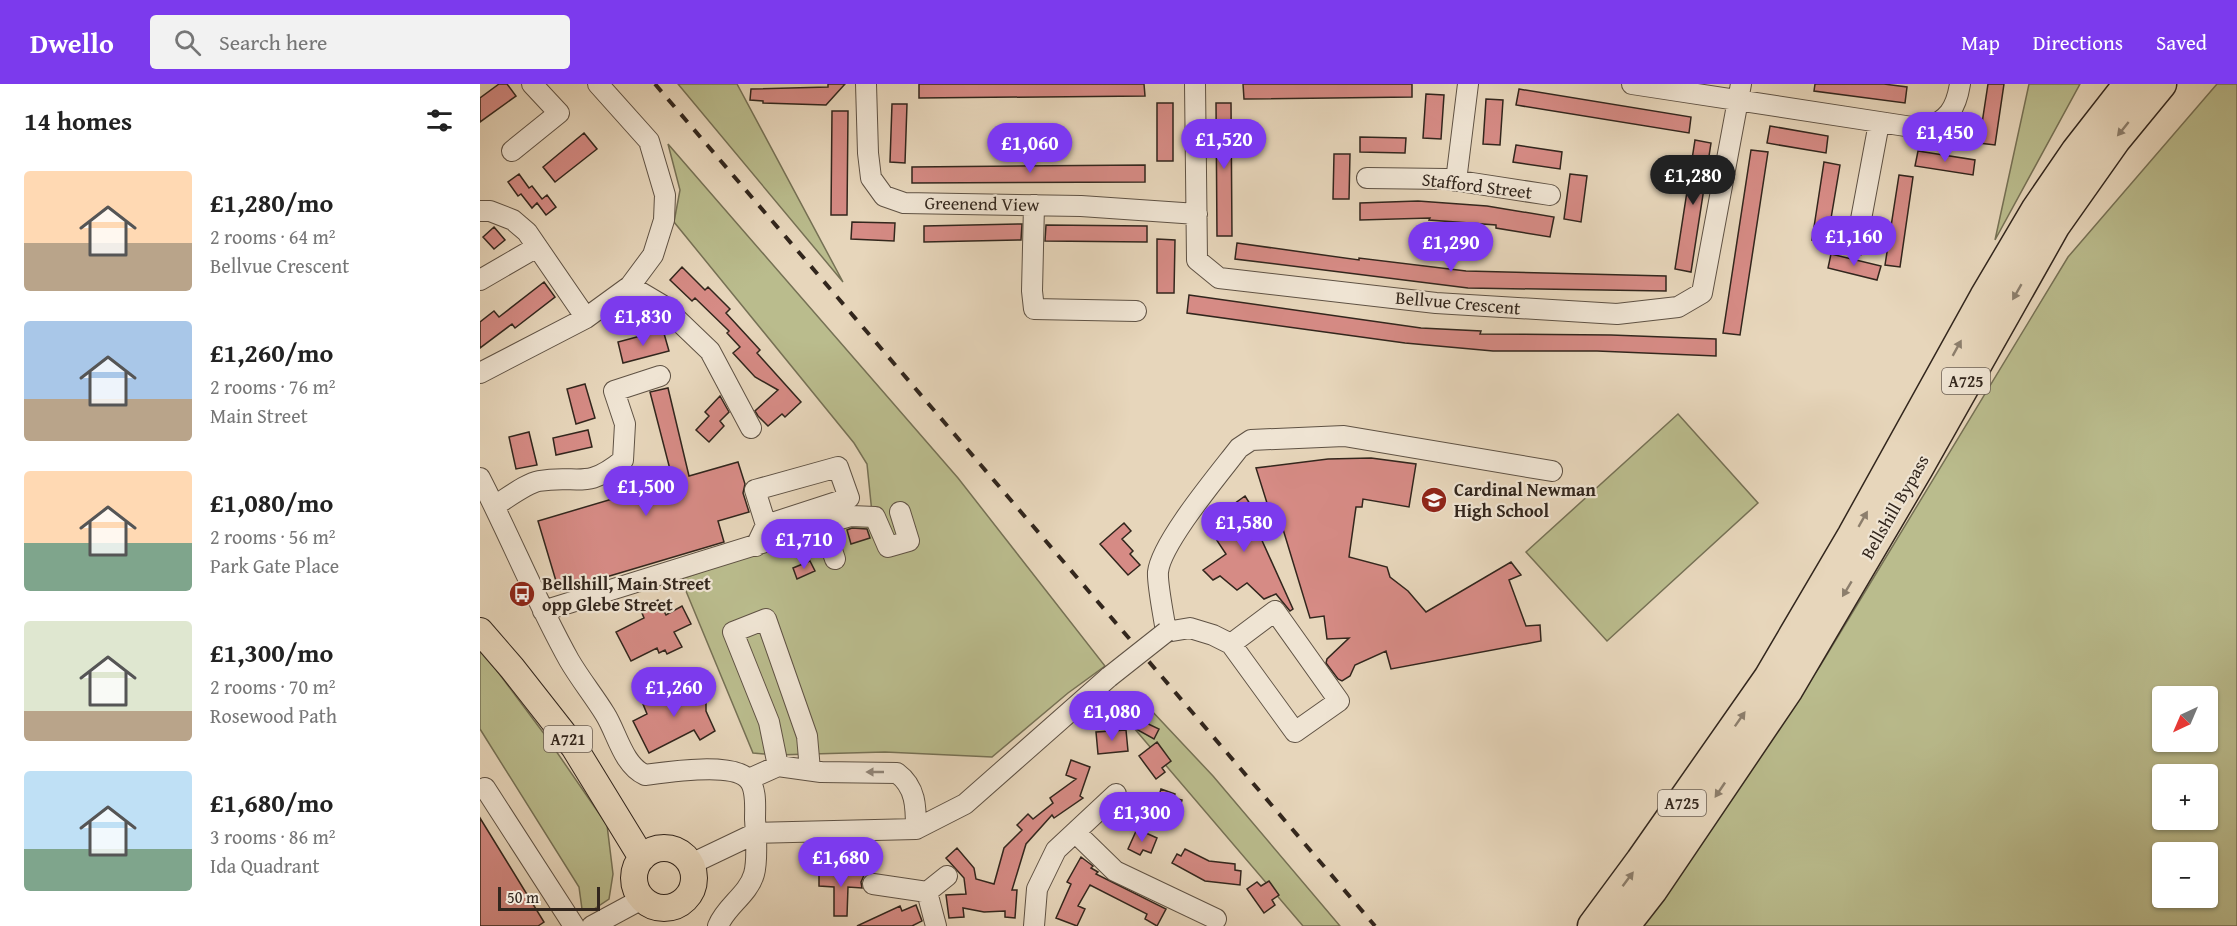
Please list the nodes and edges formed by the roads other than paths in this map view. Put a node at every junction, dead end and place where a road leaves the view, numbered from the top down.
1 (532, 84) edge
2 (598, 84) edge
3 (866, 84) edge
4 (1195, 84) edge
5 (1468, 84) edge
6 (1632, 84) edge
7 (1960, 84) edge
8 (2104, 84) edge
9 (2129, 84) edge
10 (2161, 84) edge
11 (1740, 92) edge
12 (1879, 123) junction
13 (512, 151) dead end
14 (1367, 178) dead end
15 (1456, 181) junction
16 (1550, 195) dead end
17 (1034, 205) junction
18 (2037, 209) junction
19 (480, 211) edge
20 (1197, 214) junction
21 (1856, 246) dead end
22 (537, 247) junction
23 (480, 280) edge
24 (630, 286) junction
25 (1136, 311) dead end
26 (586, 318) junction
27 (480, 373) edge
28 (660, 376) dead end
29 (751, 428) dead end
30 (1552, 471) dead end
31 (480, 478) edge
32 (494, 506) junction
33 (900, 512) dead end
34 (824, 524) junction
35 (766, 525) dead end
36 (756, 546) junction
37 (835, 560) dead end
38 (543, 611) junction
39 (480, 631) edge
40 (1166, 632) junction
41 (1231, 644) junction
42 (778, 766) junction
43 (810, 770) junction
44 (748, 779) junction
45 (485, 788) dead end
46 (1116, 794) dead end
47 (916, 829) junction
48 (756, 833) junction
49 (1076, 833) junction
50 (642, 858) junction
51 (691, 864) junction
52 (947, 876) dead end
53 (873, 884) dead end
54 (927, 892) junction
55 (642, 898) junction
56 (676, 917) edge
57 (1216, 919) dead end
58 (574, 926) edge
59 (592, 926) edge
60 (718, 926) edge
61 (936, 926) edge
62 (1034, 926) edge
63 (1593, 926) edge
64 (1624, 926) edge

1 - 13 street
2 - 24 street
3 - 17 street, Greenend View
4 - 20 street, Bellvue Crescent
5 - 15 street
6 - 11 street
7 - 12 street
8 - 18 highway
9 - 18 highway, Bellshill Bypass / A725
10 -> 64 highway, Bellshill Bypass / A725
11 - 12 street
11 - 20 street, Bellvue Crescent
12 - 21 street
14 - 15 street, Stafford Street
15 - 16 street, Stafford Street
17 - 20 street, Greenend View
17 - 25 street
63 -> 18 highway, Bellshill Bypass / A725
19 - 22 street
22 - 23 street
22 - 26 street
24 - 26 street
24 - 29 street
26 - 27 street
28 - 32 street
30 - 40 street
31 - 32 street
32 - 38 street
33 - 34 street
34 - 36 street
34 - 37 street
35 - 36 street
36 - 38 street
38 - 44 street
39 - 50 main road, A721
40 - 41 street
40 - 47 street, bridge
41 - 41 street
42 - 43 street
42 - 43 street
42 - 44 street
47 -> 43 street
44 - 48 street
45 - 58 street
46 - 49 street
47 - 48 street
48 - 51 street
48 - 60 street
49 - 57 street
49 - 62 street
50 - 51 main road
50 - 55 main road
51 - 56 main road
52 - 54 street
53 - 54 street
54 - 61 street
55 - 56 main road
55 - 59 street

